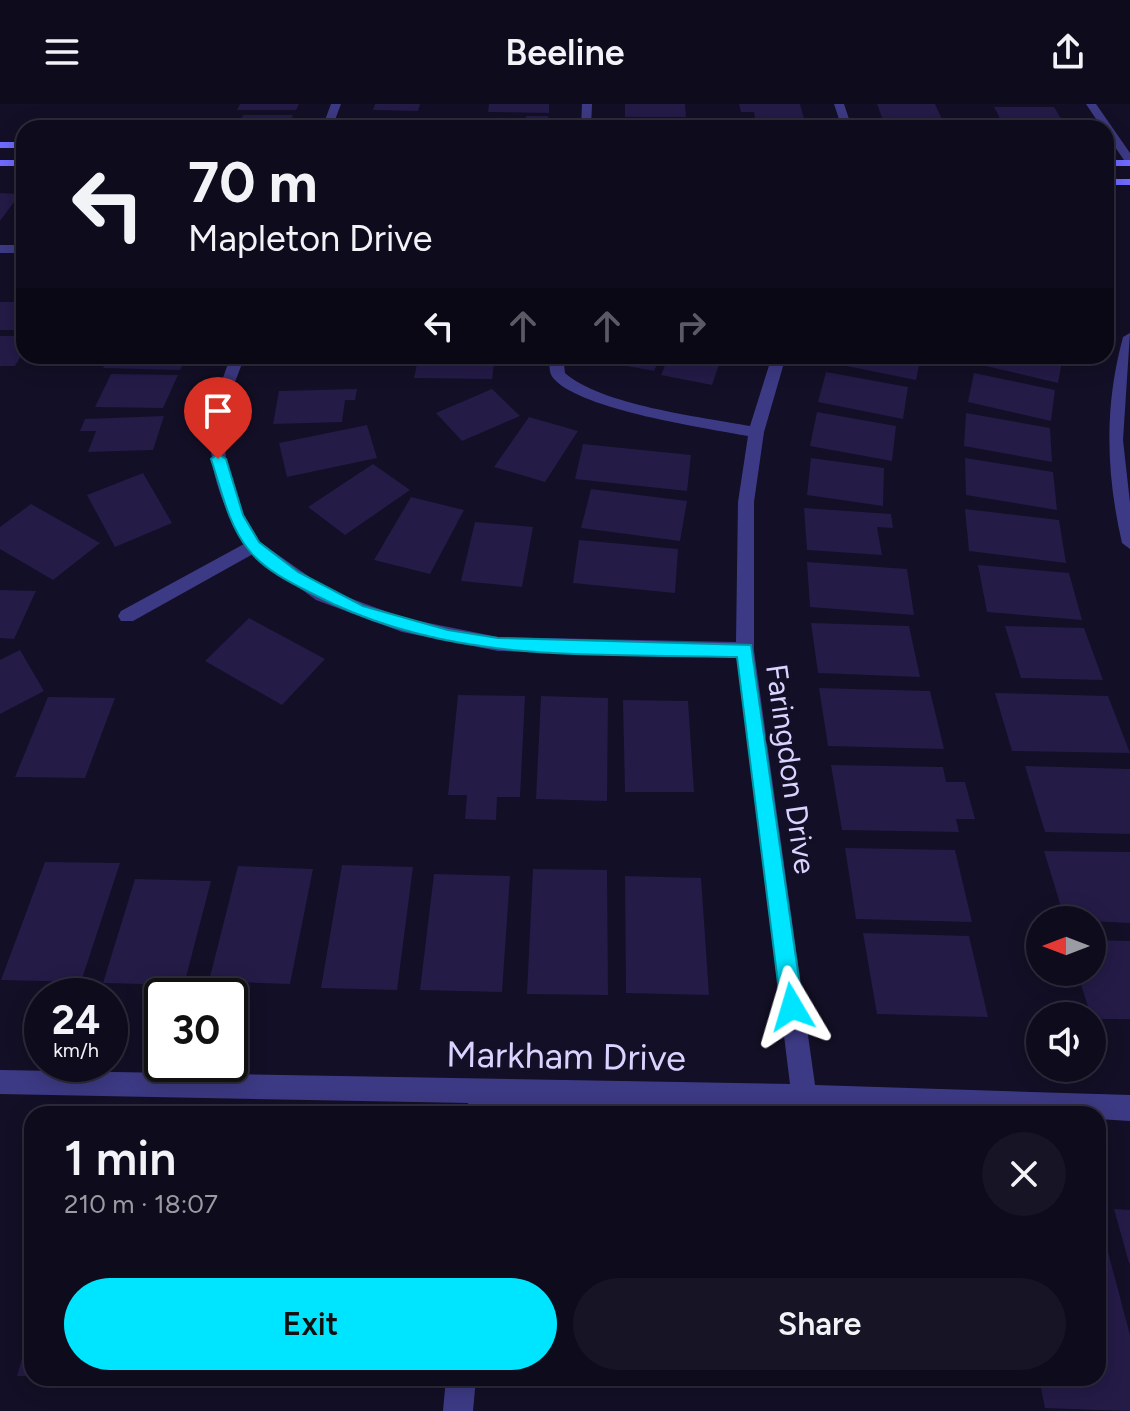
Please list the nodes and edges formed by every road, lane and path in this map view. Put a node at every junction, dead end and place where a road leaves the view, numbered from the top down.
1 (1114, 138) edge
2 (1130, 162) edge
3 (1130, 337) edge
4 (235, 364) edge
5 (557, 364) edge
6 (777, 364) edge
7 (756, 432) junction
8 (1130, 543) edge
9 (254, 546) junction
10 (127, 616) dead end
11 (745, 650) junction
12 (0, 1082) edge
13 (804, 1097) junction
14 (480, 1102) edge
15 (1071, 1106) edge
16 (1106, 1107) edge
17 (1130, 1108) edge
18 (460, 1386) edge
19 (458, 1411) edge

1 - 2 street
3 - 8 street
4 - 9 street
5 - 7 street
6 - 7 street, Faringdon Drive
7 - 11 street, Faringdon Drive
9 - 10 street
9 - 11 street
11 - 13 street, Faringdon Drive
12 - 14 street, Markham Drive
13 - 14 street, Markham Drive
13 - 15 street, Markham Drive
16 - 17 street, Markham Drive
18 - 19 street

